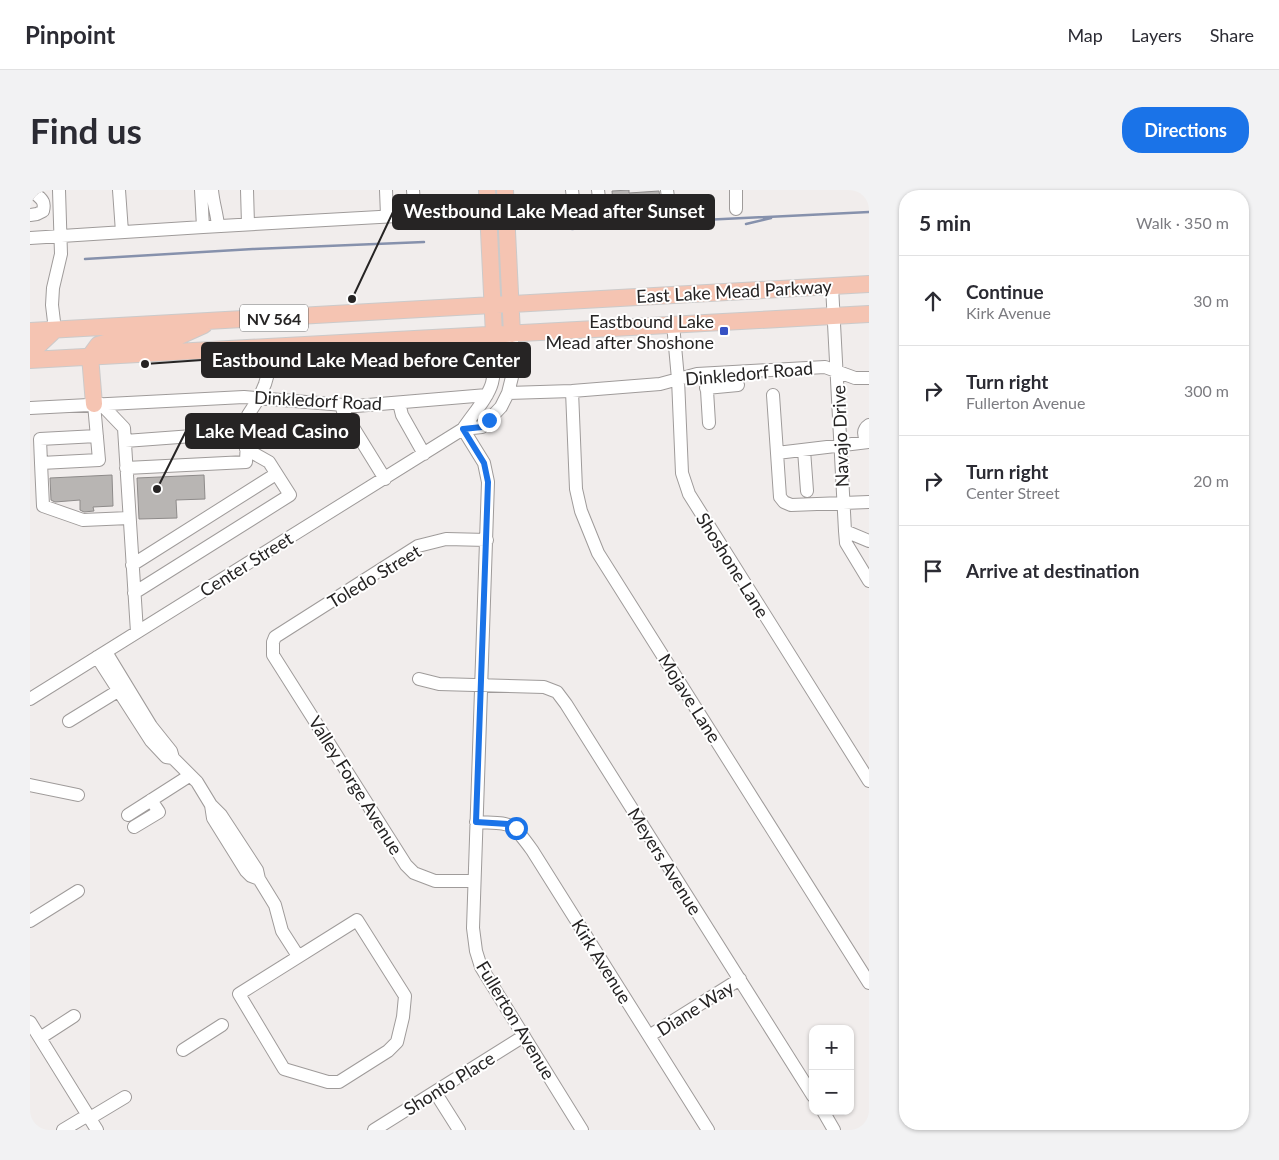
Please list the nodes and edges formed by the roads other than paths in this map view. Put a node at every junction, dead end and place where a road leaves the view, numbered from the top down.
1 (36, 190) edge
2 (59, 190) edge
3 (120, 190) edge
4 (200, 190) edge
5 (212, 190) edge
6 (247, 190) edge
7 (386, 190) edge
8 (413, 190) edge
9 (487, 190) edge
10 (505, 190) edge
11 (572, 190) edge
12 (598, 190) edge
13 (668, 190) edge
14 (736, 190) edge
15 (736, 209) dead end
16 (670, 212) dead end
17 (30, 215) edge
18 (387, 216) junction
19 (248, 224) junction
20 (218, 226) junction
21 (203, 227) junction
22 (122, 232) junction
23 (61, 237) junction
24 (30, 238) edge
25 (869, 284) edge
26 (832, 286) junction
27 (510, 304) junction
28 (493, 305) junction
29 (869, 314) edge
30 (833, 316) junction
31 (213, 321) junction
32 (673, 324) junction
33 (55, 330) junction
34 (30, 331) edge
35 (512, 334) junction
36 (494, 335) junction
37 (30, 345) edge
38 (276, 345) junction
39 (90, 356) junction
40 (30, 360) edge
41 (837, 371) junction
42 (706, 374) junction
43 (869, 378) edge
44 (678, 379) junction
45 (738, 385) dead end
46 (706, 388) junction
47 (572, 391) junction
48 (508, 393) junction
49 (487, 395) junction
50 (773, 395) dead end
51 (259, 398) junction
52 (98, 404) junction
53 (341, 404) junction
54 (399, 404) junction
55 (30, 408) edge
56 (709, 423) dead end
57 (869, 425) edge
58 (463, 429) junction
59 (247, 432) junction
60 (97, 436) junction
61 (125, 440) junction
62 (869, 441) edge
63 (840, 446) junction
64 (246, 449) junction
65 (804, 450) junction
66 (777, 453) junction
67 (424, 454) junction
68 (41, 463) junction
69 (126, 468) junction
70 (276, 474) junction
71 (385, 479) junction
72 (807, 491) dead end
73 (869, 502) edge
74 (843, 503) junction
75 (129, 518) junction
76 (845, 531) junction
77 (487, 540) junction
78 (869, 541) edge
79 (132, 566) junction
80 (869, 580) edge
81 (134, 593) junction
82 (136, 632) junction
83 (273, 642) joint
84 (101, 654) junction
85 (419, 679) dead end
86 (482, 686) junction
87 (122, 688) junction
88 (30, 699) edge
89 (69, 721) dead end
90 (189, 776) junction
91 (869, 781) edge
92 (30, 785) edge
93 (78, 795) dead end
94 (151, 800) junction
95 (128, 814) dead end
96 (476, 822) junction
97 (134, 827) dead end
98 (474, 881) junction
99 (78, 891) dead end
100 (30, 921) edge
101 (298, 956) junction
102 (740, 979) junction
103 (869, 983) edge
104 (74, 1016) dead end
105 (31, 1026) edge
106 (222, 1026) dead end
107 (524, 1036) junction
108 (649, 1036) junction
109 (40, 1038) junction
110 (183, 1050) dead end
111 (809, 1090) edge
112 (435, 1092) junction
113 (124, 1097) dead end
114 (825, 1115) edge
115 (89, 1116) junction
116 (64, 1130) edge
117 (97, 1130) edge
118 (374, 1130) edge
119 (459, 1130) edge
120 (582, 1130) edge
121 (708, 1130) edge
122 (834, 1130) edge

1 - 17 street
2 - 23 street
3 - 22 street
4 - 21 street
5 - 20 street
6 - 19 street
7 - 18 street
8 - 18 street
9 - 28 main road, Center Street
10 - 27 main road, Center Street
11 - 12 street
13 - 16 street
14 - 15 street
18 - 19 street
19 - 20 street
20 - 21 street
21 - 22 street
22 - 23 street
23 - 24 street
23 - 33 street
25 - 26 main road, East Lake Mead Parkway / NV 564
26 - 27 main road, East Lake Mead Parkway / NV 564
26 - 30 street, Navajo Drive
27 - 28 main road, East Lake Mead Parkway / NV 564
27 - 35 main road, Center Street
28 - 31 main road, East Lake Mead Parkway / NV 564
28 - 36 main road, Center Street
29 - 30 main road, East Lake Mead Parkway / NV 564
30 - 32 main road, East Lake Mead Parkway / NV 564
30 - 41 street, Navajo Drive
31 - 33 main road, East Lake Mead Parkway / NV 564
31 - 39 main road
32 - 35 main road, East Lake Mead Parkway / NV 564
32 - 44 street, Shoshone Lane
33 - 34 main road, East Lake Mead Parkway / NV 564
33 - 37 main road
35 - 36 main road, East Lake Mead Parkway / NV 564
35 - 48 street, Center Street
36 - 38 main road, East Lake Mead Parkway / NV 564
36 - 49 street, Center Street
38 - 39 main road, East Lake Mead Parkway / NV 564
38 - 51 street
39 - 40 main road, East Lake Mead Parkway / NV 564
39 - 52 main road
41 - 42 street, Dinkledorf Road
41 - 43 street, Dinkledorf Road
41 - 63 street, Navajo Drive
42 - 44 street, Dinkledorf Road
42 - 46 street
44 - 47 street, Dinkledorf Road
44 - 91 street, Shoshone Lane
45 - 46 street
46 - 56 street
47 - 48 street, Dinkledorf Road
47 - 103 street, Mojave Lane
48 - 58 street, Center Street
49 - 54 street, Dinkledorf Road
49 - 58 street, Center Street
50 - 66 street
51 - 52 street, Dinkledorf Road
51 - 53 street, Dinkledorf Road
51 - 59 street
52 - 55 street, Dinkledorf Road
52 - 60 street
52 - 61 street
53 - 54 street, Dinkledorf Road
53 - 71 street
54 - 67 street
57 - 62 street
58 - 67 street, Center Street
58 - 77 street, Fullerton Avenue
59 - 61 street
59 - 64 street
60 - 68 street
60 - 68 street
61 - 69 street
62 - 63 street
63 - 65 street
63 - 74 street, Navajo Drive
64 - 69 street
64 - 70 street
65 - 66 street
65 - 72 street
66 - 74 street
67 - 71 street, Center Street
68 - 75 street
69 - 75 street
70 - 79 street
70 - 81 street
71 - 82 street, Center Street
73 - 74 street
74 - 76 street, Navajo Drive
75 - 79 street
76 - 78 street
76 - 80 street, Navajo Drive
77 - 83 street, Toledo Street
77 - 86 street, Fullerton Avenue
79 - 81 street
81 - 82 street
82 - 84 street, Center Street
83 - 98 street, Valley Forge Avenue
84 - 87 street
84 - 88 street, Center Street
85 - 86 street, Meyers Avenue
86 - 96 street, Fullerton Avenue
86 - 102 street, Meyers Avenue
87 - 89 street
87 - 90 street
90 - 94 street
90 - 101 street
92 - 93 street
94 - 95 street
94 - 97 street
96 - 98 street, Fullerton Avenue
96 - 108 street, Kirk Avenue
98 - 107 street, Fullerton Avenue
99 - 100 street
101 - 101 street
102 - 108 street, Diane Way
102 - 111 street, Meyers Avenue
104 - 109 street
105 - 109 street
106 - 110 street
107 - 112 street, Shonto Place
107 - 120 street, Fullerton Avenue
108 - 121 street, Kirk Avenue
109 - 115 street
112 - 118 street, Shonto Place
112 - 119 street
113 - 115 street
114 - 122 street
115 - 116 street
115 - 117 street

